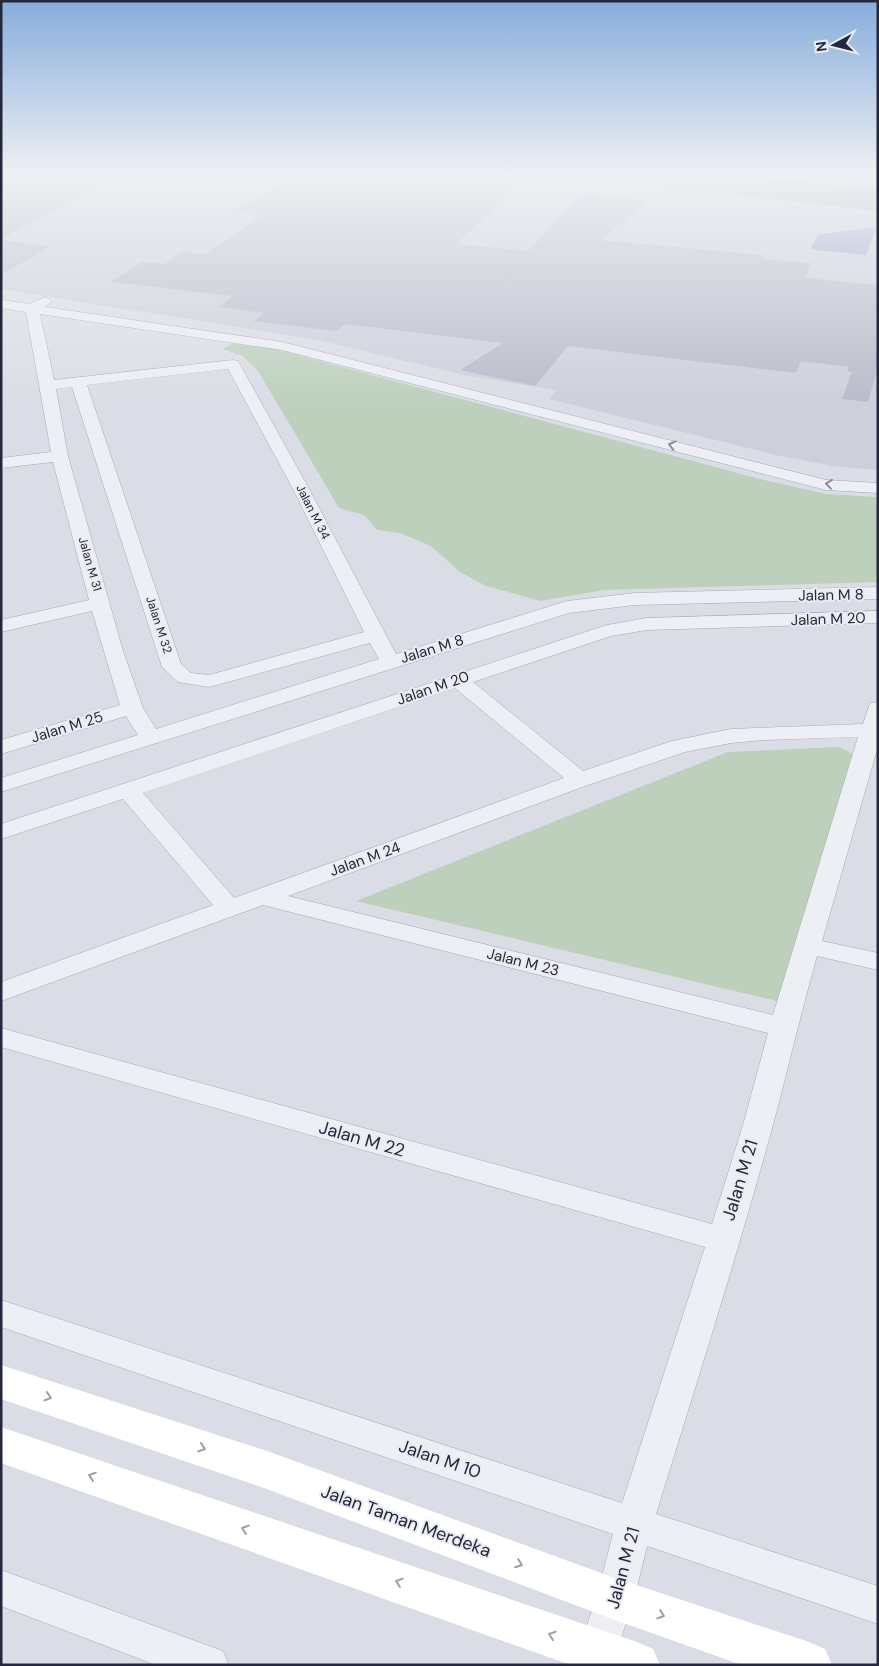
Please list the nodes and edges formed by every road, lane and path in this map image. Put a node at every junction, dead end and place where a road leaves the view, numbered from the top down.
1 (1, 295) edge
2 (1, 304) edge
3 (38, 305) junction
4 (78, 381) junction
5 (48, 385) junction
6 (60, 456) junction
7 (1, 463) edge
8 (878, 474) edge
9 (878, 488) edge
10 (878, 593) edge
11 (101, 603) junction
12 (878, 617) edge
13 (1, 626) edge
14 (375, 635) junction
15 (391, 662) junction
16 (457, 680) junction
17 (132, 708) junction
18 (874, 719) edge
19 (150, 737) junction
20 (1, 747) edge
21 (580, 780) junction
22 (1, 785) edge
23 (129, 790) junction
24 (1, 832) edge
25 (264, 897) junction
26 (228, 908) junction
27 (808, 946) junction
28 (878, 962) edge
29 (1, 992) edge
30 (783, 1027) junction
31 (1, 1037) edge
32 (722, 1239) junction
33 (1, 1313) edge
34 (1, 1382) edge
35 (1, 1445) edge
36 (634, 1524) junction
37 (1, 1588) edge
38 (615, 1599) junction
39 (878, 1605) edge
40 (618, 1658) edge
41 (196, 1662) edge
42 (809, 1665) edge

1 - 3 street
2 - 3 street
3 - 5 street, Jalan M 31
3 - 8 street
9 -> 3 street
4 - 5 street
4 - 14 street, Jalan M 34
4 - 14 street, Jalan M 32
5 - 6 street, Jalan M 31
6 - 7 street
6 - 11 street, Jalan M 31
10 - 15 street, Jalan M 8
11 - 13 street
11 - 17 street, Jalan M 31
12 - 16 street, Jalan M 20
14 - 15 street, Jalan M 34
15 - 19 street, Jalan M 8
16 - 21 street
16 - 23 street, Jalan M 20
17 - 19 street, Jalan M 31
17 - 20 street, Jalan M 25
18 - 21 street, Jalan M 24
18 - 27 street, Jalan M 21
19 - 22 street, Jalan M 8
21 - 25 street, Jalan M 24
23 - 24 street, Jalan M 20
23 - 26 street
25 - 26 street, Jalan M 24
25 - 30 street, Jalan M 23
26 - 29 street, Jalan M 24
27 - 28 street
27 - 30 street, Jalan M 21
30 - 32 street, Jalan M 21
31 - 32 street, Jalan M 22
32 - 36 street, Jalan M 21
33 - 36 street, Jalan M 10
34 -> 38 main road, Jalan Taman Merdeka
40 -> 35 main road
36 - 38 street, Jalan M 21
36 - 39 street, Jalan M 10
37 - 41 street
38 - 40 street, Jalan M 21
38 -> 42 main road, Jalan Taman Merdeka

